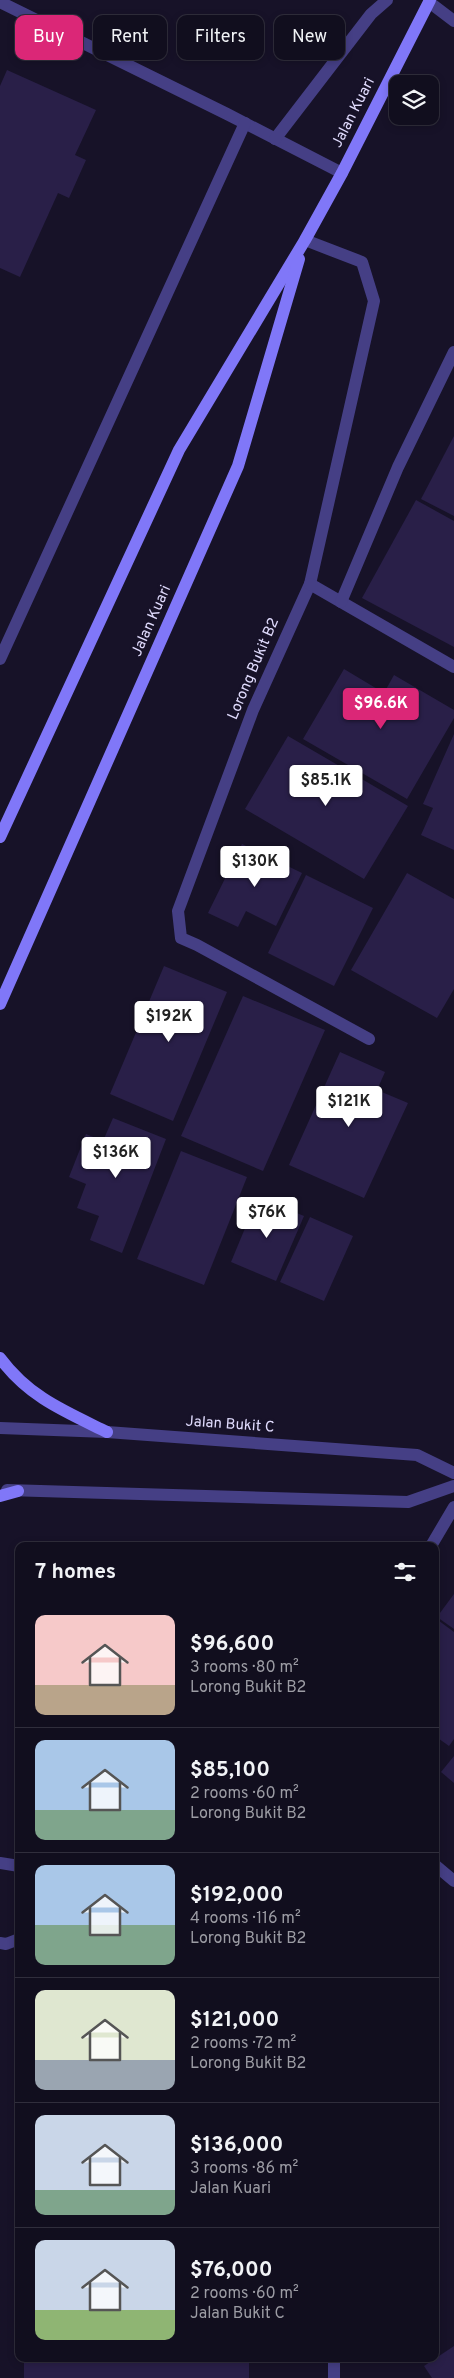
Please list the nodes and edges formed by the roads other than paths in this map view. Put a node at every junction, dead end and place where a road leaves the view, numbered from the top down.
1 (387, 0) edge
2 (430, 1) edge
3 (0, 2) edge
4 (454, 21) edge
5 (245, 123) junction
6 (275, 139) junction
7 (342, 173) junction
8 (305, 240) junction
9 (454, 352) edge
10 (310, 584) junction
11 (341, 602) junction
12 (0, 659) edge
13 (454, 667) edge
14 (0, 836) edge
15 (0, 1004) edge
16 (369, 1039) dead end
17 (0, 1358) edge
18 (0, 1428) edge
19 (106, 1432) junction
20 (454, 1474) edge
21 (454, 1486) edge
22 (0, 1490) edge
23 (18, 1491) junction
24 (0, 1496) edge
25 (454, 1507) edge
26 (433, 1542) edge
27 (0, 1862) edge
28 (15, 1865) edge
29 (439, 1868) edge
30 (454, 1881) edge
31 (15, 1941) edge
32 (0, 1943) edge
33 (334, 2362) edge
34 (334, 2378) edge

1 - 6 street
2 - 4 street
2 - 7 street, Jalan Kuari
3 - 5 street
5 - 6 street
5 - 12 street
6 - 7 street
7 - 8 street, Jalan Kuari
8 - 10 street, Lorong Bukit B2
8 - 14 street, Jalan Kuari
8 - 15 street, Jalan Kuari
9 - 11 street
10 - 11 street
10 - 16 street, Lorong Bukit B2
11 - 13 street
17 - 19 street
18 - 19 street, Jalan Bukit C
19 - 20 street, Jalan Bukit C
21 - 23 street
22 - 23 street
23 - 24 street
25 - 26 street
27 - 28 street
29 - 30 street
31 - 32 street
33 - 34 street

